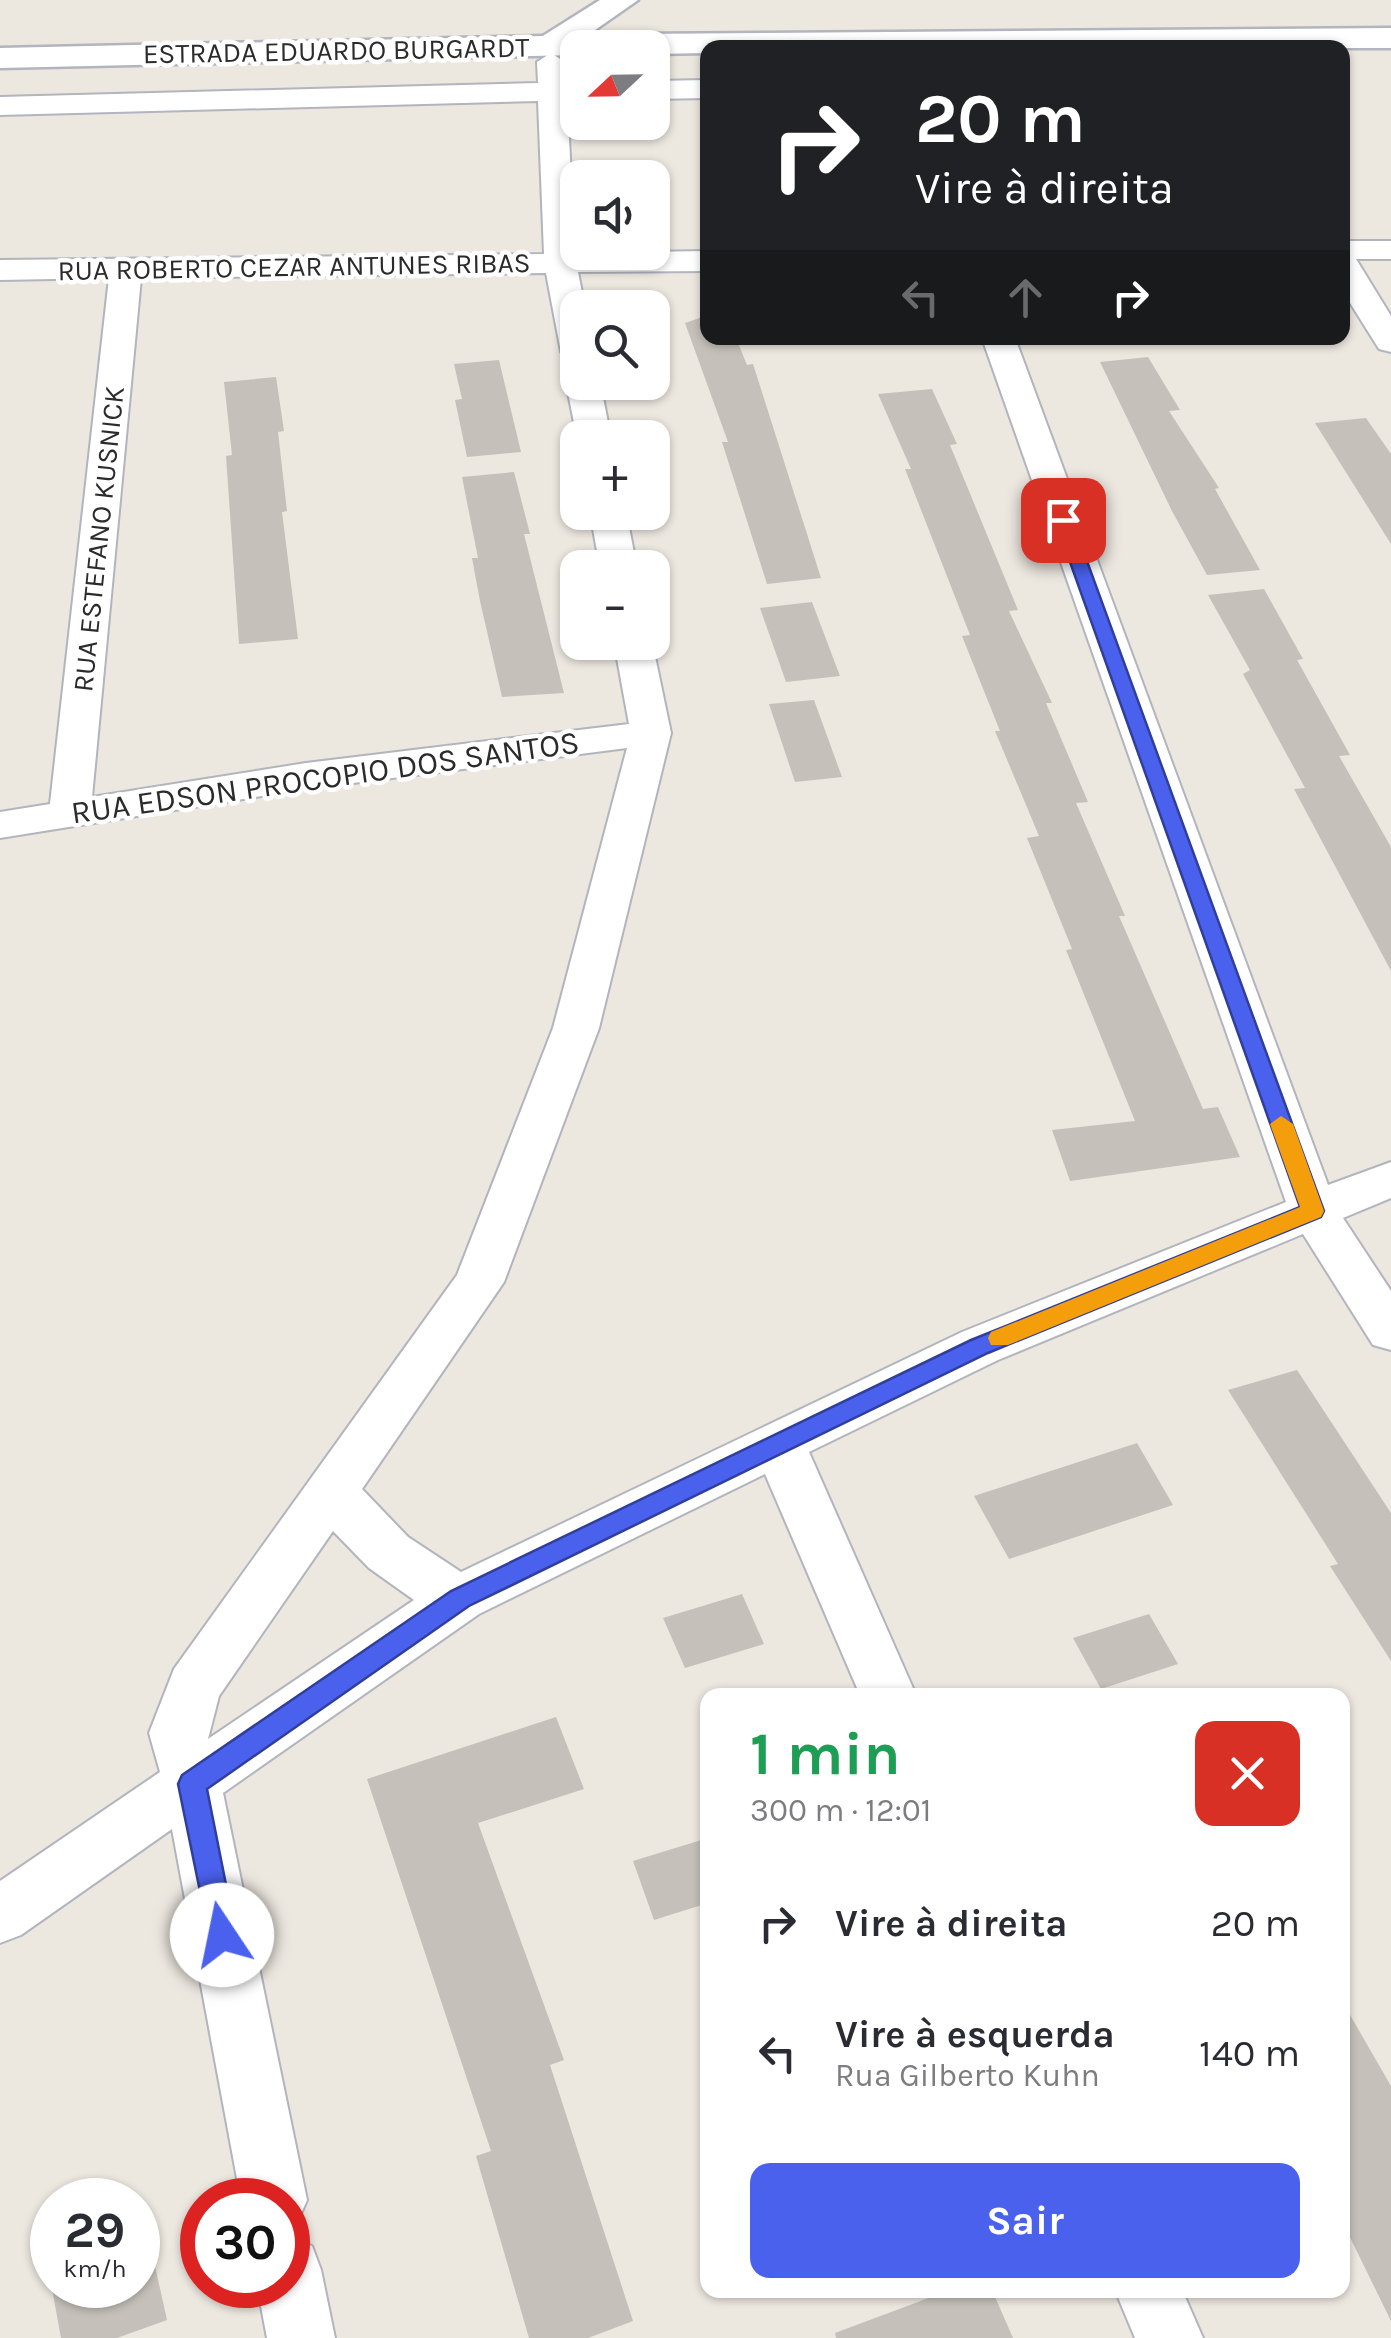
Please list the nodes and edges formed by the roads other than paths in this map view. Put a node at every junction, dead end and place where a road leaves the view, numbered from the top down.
1 (622, 0) edge
2 (1391, 38) edge
3 (1323, 40) edge
4 (700, 45) edge
5 (550, 46) junction
6 (0, 58) edge
7 (560, 76) edge
8 (700, 88) edge
9 (670, 89) edge
10 (560, 91) edge
11 (0, 106) edge
12 (1350, 250) edge
13 (1391, 250) edge
14 (670, 261) edge
15 (700, 261) edge
16 (560, 262) edge
17 (126, 267) junction
18 (0, 270) edge
19 (1350, 276) edge
20 (1391, 342) edge
21 (1001, 345) edge
22 (636, 660) edge
23 (650, 733) junction
24 (70, 811) junction
25 (0, 824) edge
26 (1391, 1179) edge
27 (1313, 1211) junction
28 (1391, 1331) edge
29 (778, 1442) junction
30 (332, 1489) junction
31 (460, 1598) junction
32 (885, 1688) edge
33 (192, 1784) junction
34 (0, 1915) edge
35 (270, 2178) edge
36 (1152, 2298) edge
37 (295, 2308) edge
38 (301, 2338) edge
39 (1169, 2338) edge

1 - 5 main road
2 - 3 main road, ESTRADA EDUARDO BURGARDT
4 - 5 main road, ESTRADA EDUARDO BURGARDT
5 - 6 main road, ESTRADA EDUARDO BURGARDT
5 - 7 street
8 - 9 street
10 - 11 street
12 - 13 street
14 - 15 street, RUA ROBERTO CEZAR ANTUNES RIBAS
16 - 17 street, RUA ROBERTO CEZAR ANTUNES RIBAS
17 - 18 street, RUA ROBERTO CEZAR ANTUNES RIBAS
17 - 24 street, RUA ESTEFANO KUSNICK
19 - 20 street
21 - 27 street
22 - 23 street
23 - 24 street, RUA EDSON PROCOPIO DOS SANTOS
23 - 30 street
24 - 25 street, RUA EDSON PROCOPIO DOS SANTOS
26 - 27 street
27 - 28 street
27 - 29 street
29 - 31 street
29 - 32 street
30 - 31 street
30 - 33 street
31 - 33 street
33 - 34 street
33 - 35 street
36 - 39 street
37 - 38 street

